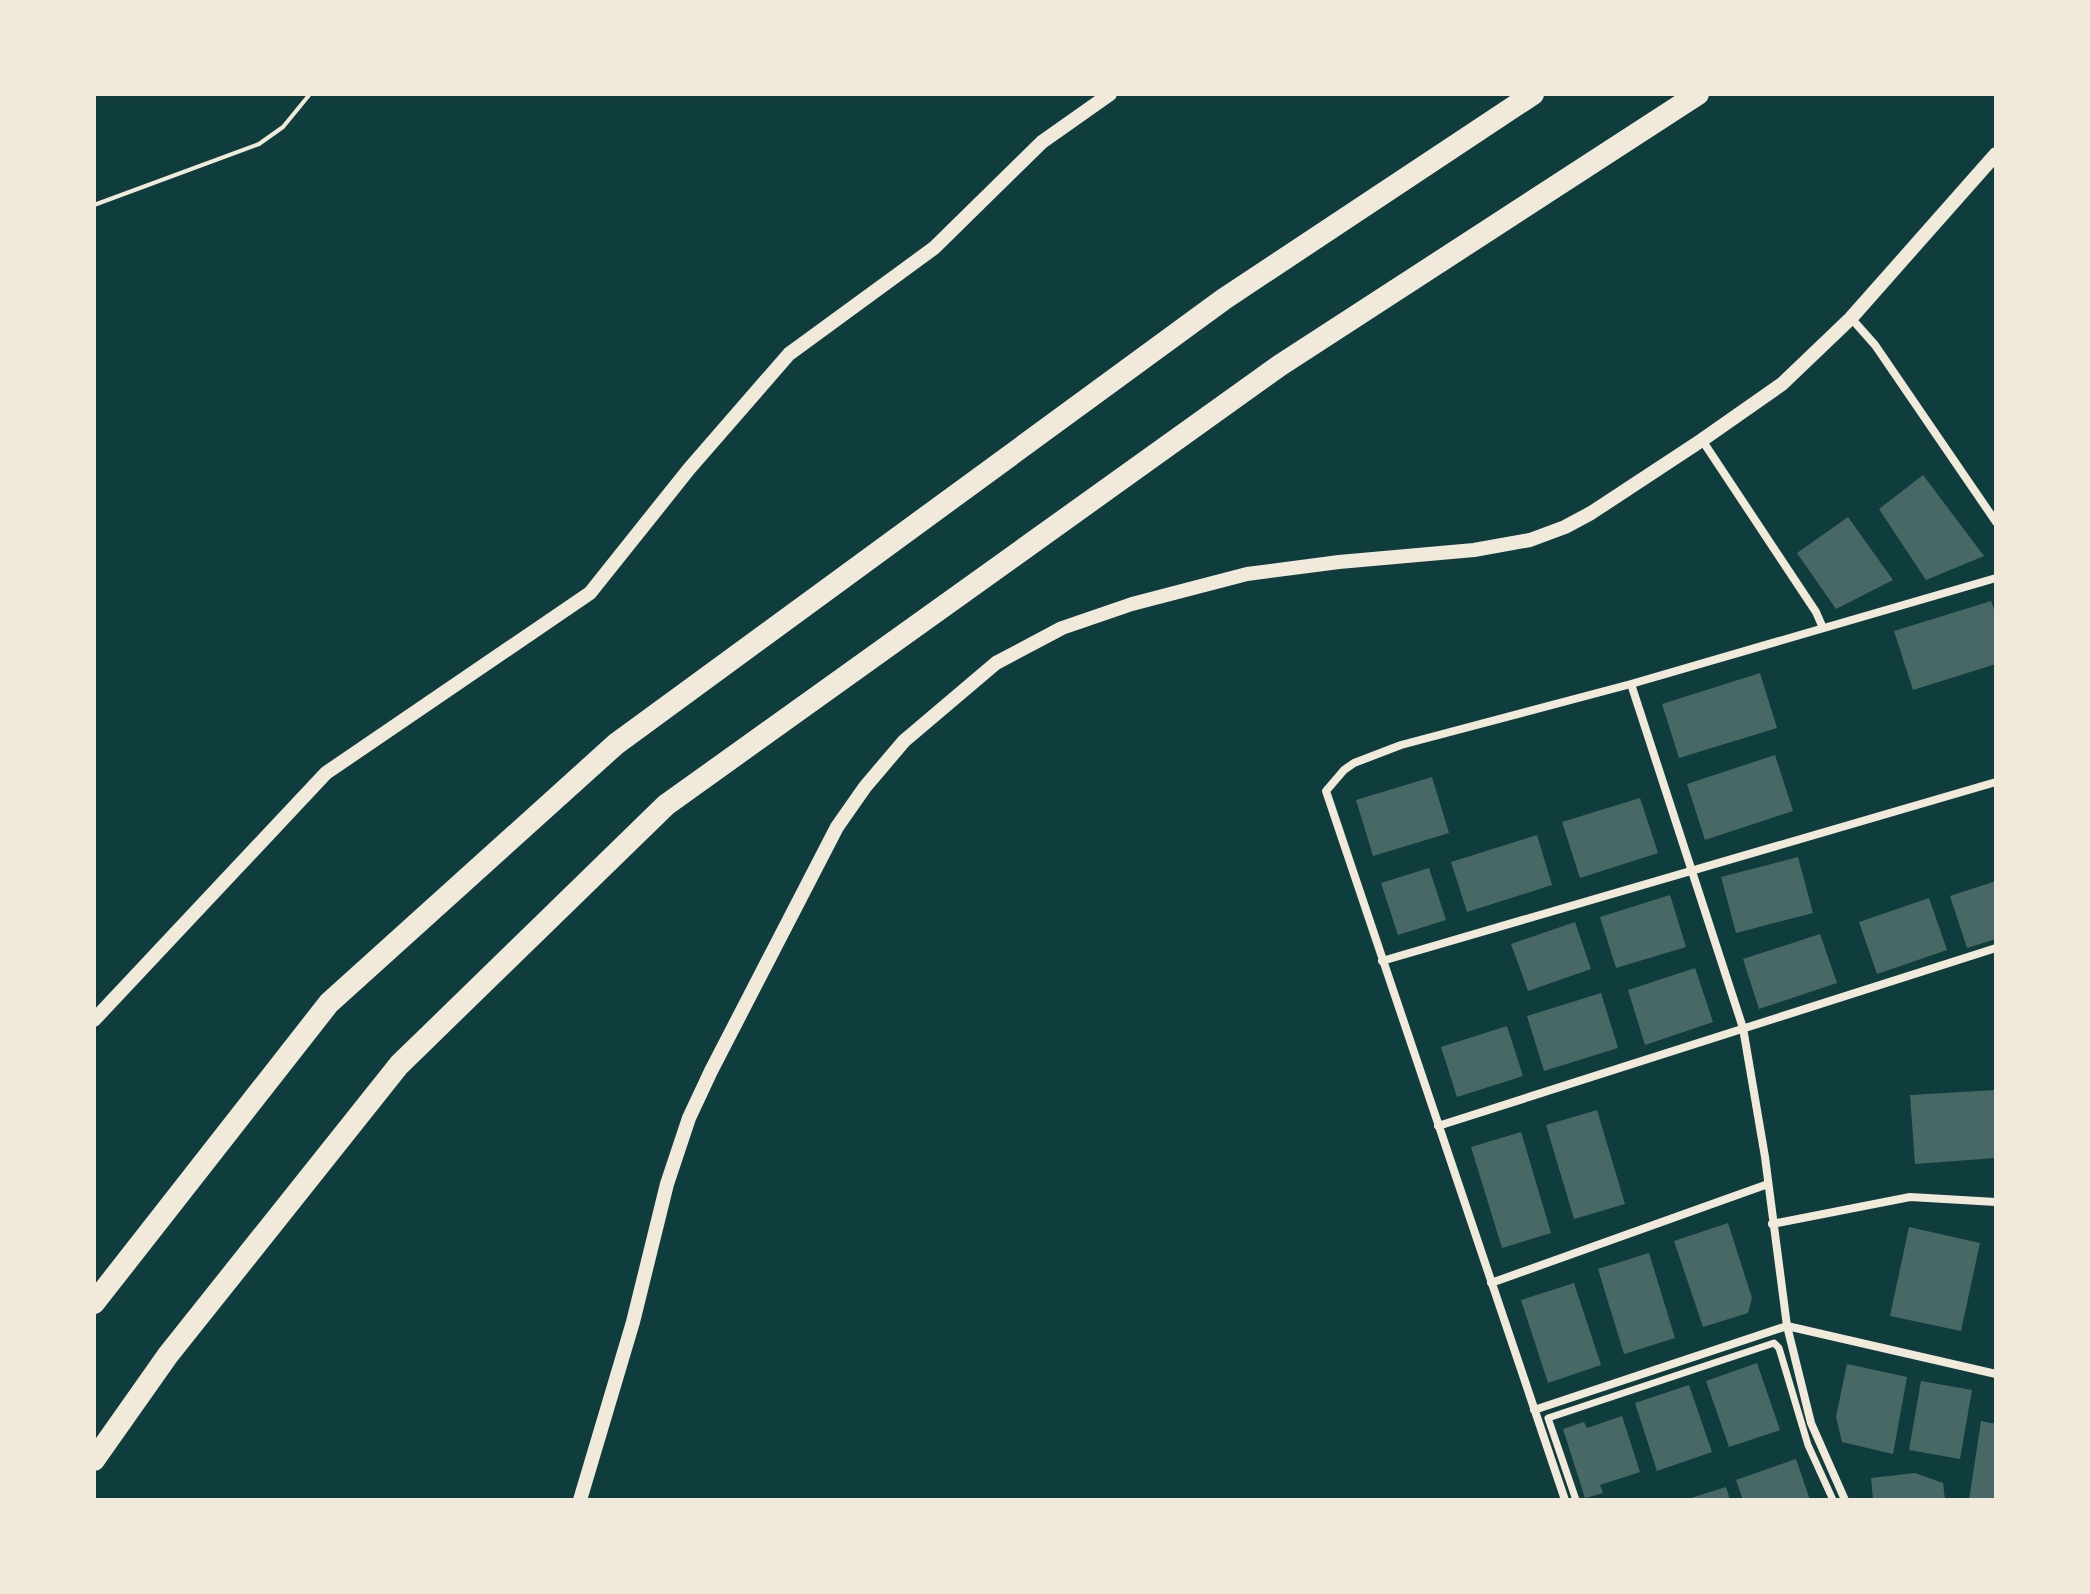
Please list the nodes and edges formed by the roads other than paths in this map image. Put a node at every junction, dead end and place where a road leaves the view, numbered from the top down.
1 (1110, 94) edge
2 (1533, 94) edge
3 (1698, 94) edge
4 (1996, 154) edge
5 (1851, 318) junction
6 (1702, 440) junction
7 (1996, 522) edge
8 (1996, 578) edge
9 (1823, 628) junction
10 (1631, 684) junction
11 (1996, 782) edge
12 (1692, 870) junction
13 (1996, 948) edge
14 (1382, 961) junction
15 (94, 1020) edge
16 (1743, 1028) junction
17 (1438, 1126) junction
18 (1768, 1184) junction
19 (1996, 1202) edge
20 (1772, 1224) junction
21 (1491, 1283) junction
22 (94, 1303) edge
23 (1787, 1326) junction
24 (1996, 1374) edge
25 (1534, 1410) junction
26 (94, 1460) edge
27 (580, 1500) edge
28 (1565, 1500) edge
29 (1576, 1500) edge
30 (1833, 1500) edge
31 (1845, 1500) edge

1 - 15 street
2 - 22 highway
3 - 26 highway
4 - 5 street
5 - 6 street
5 - 7 street
6 - 9 street
6 - 27 street
8 - 9 street
9 - 10 street
10 - 12 street
10 - 14 street
11 - 12 street
12 - 14 street
12 - 16 street
13 - 16 street
14 - 17 street
16 - 17 street
16 - 18 street
17 - 21 street
18 - 20 street
18 - 21 street
19 - 20 street
20 - 23 street
21 - 25 street
23 - 24 street
23 - 25 street
23 - 31 street
25 - 28 street
29 - 30 street

